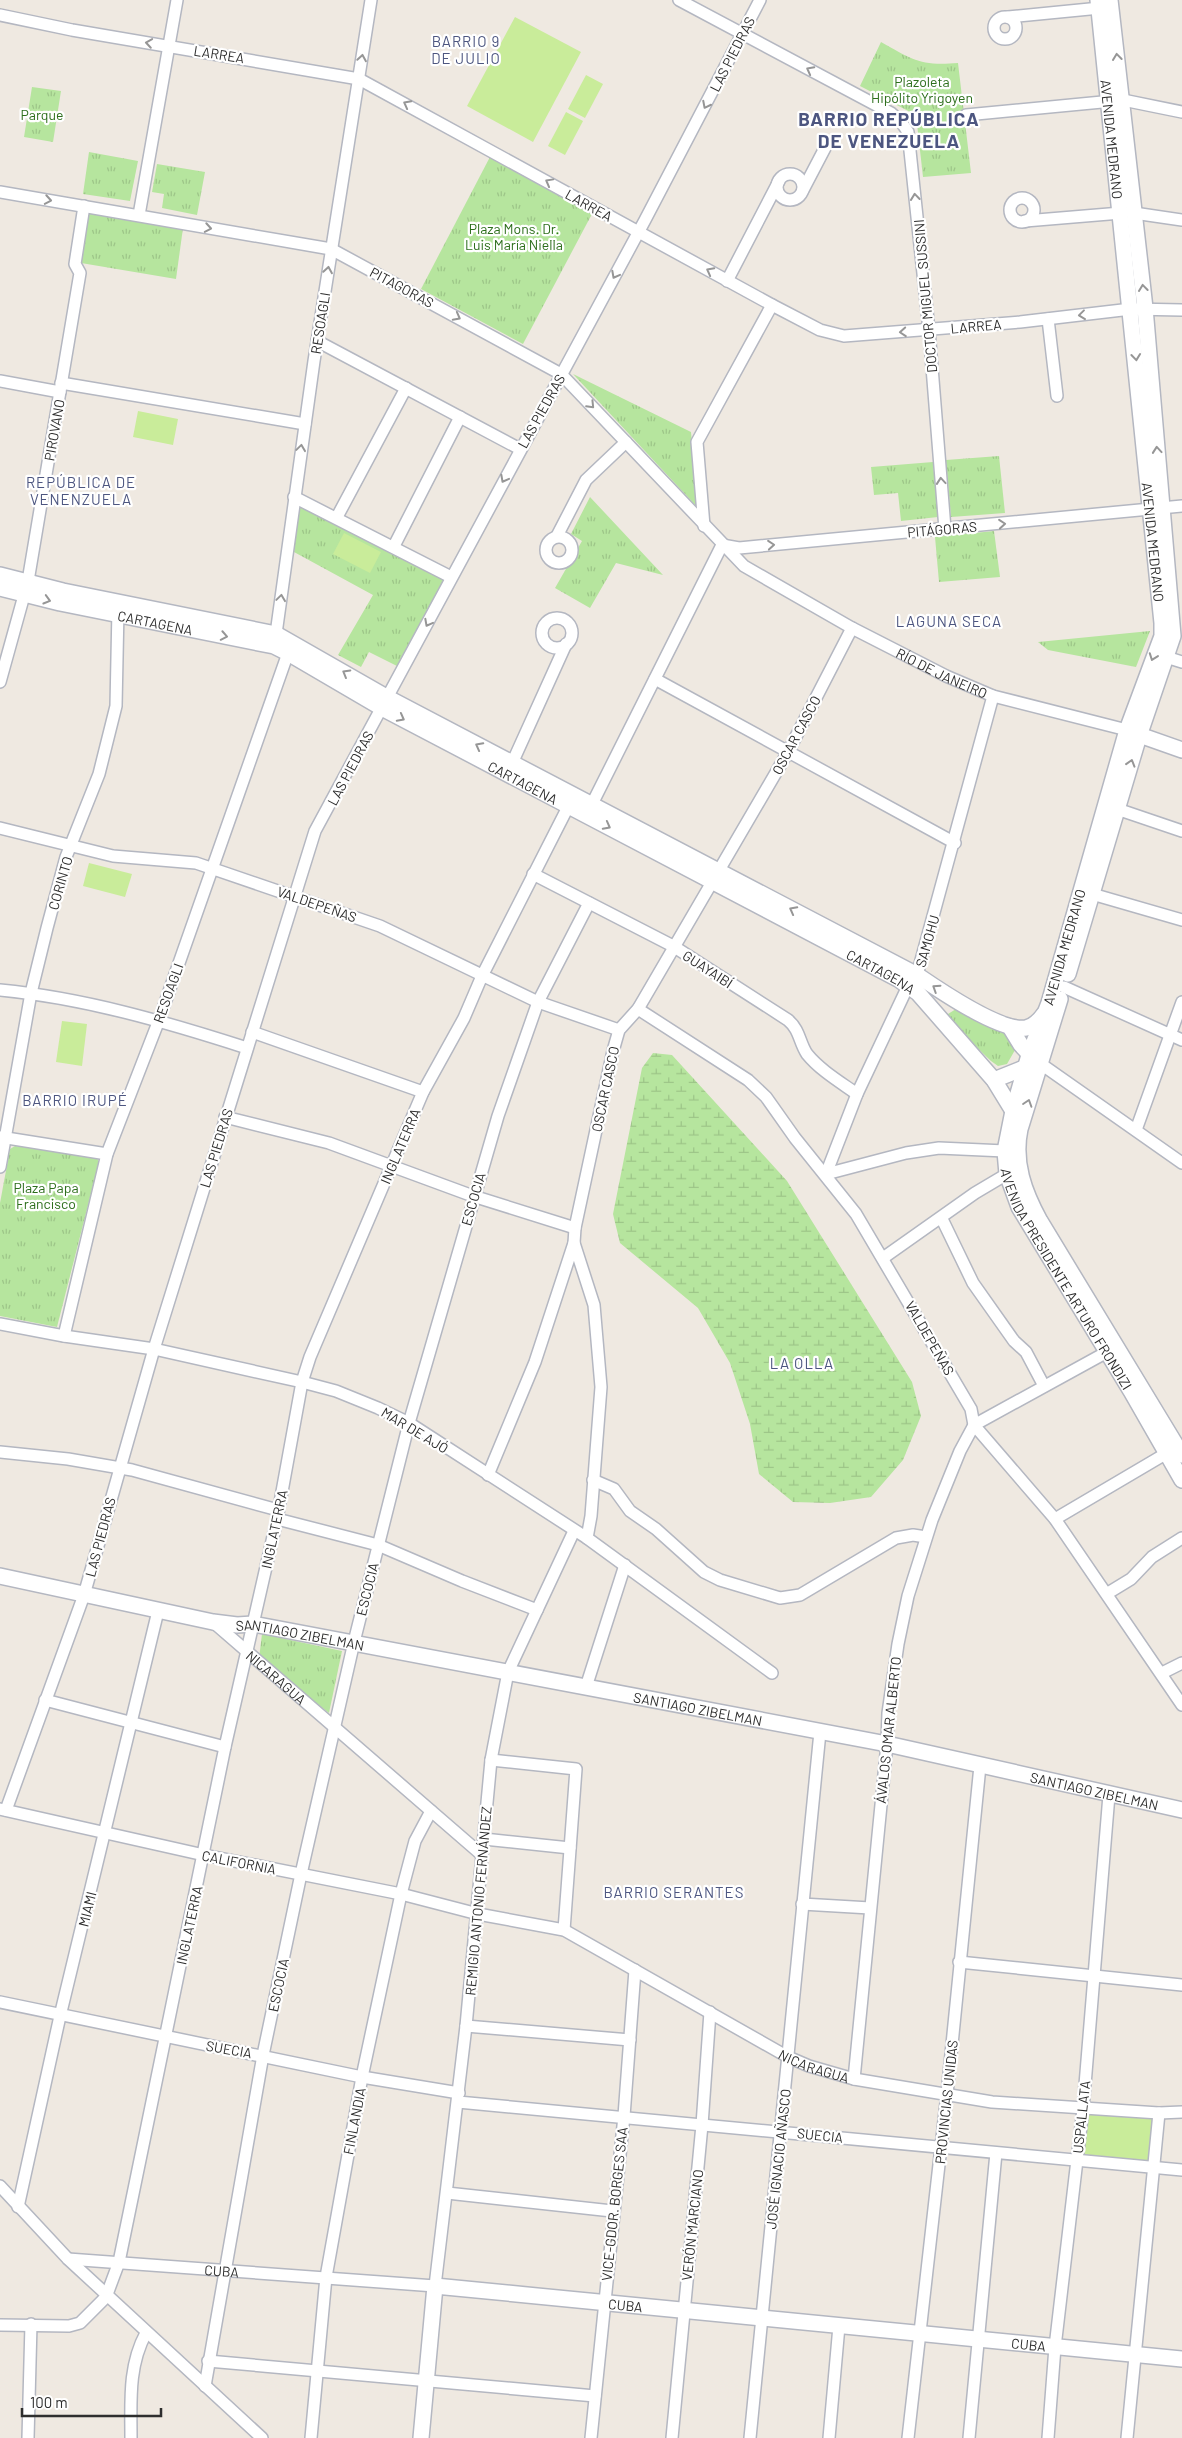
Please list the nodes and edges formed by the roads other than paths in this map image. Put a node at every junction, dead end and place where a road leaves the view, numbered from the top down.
1 (177, 0) edge
2 (371, 0) edge
3 (679, 0) edge
4 (760, 0) edge
5 (1103, 3) edge
6 (0, 15) edge
7 (1008, 17) dead end
8 (742, 34) junction
9 (168, 46) junction
10 (359, 79) junction
11 (1116, 100) junction
12 (1182, 112) edge
13 (966, 115) dead end
14 (826, 146) dead end
15 (779, 181) junction
16 (803, 190) junction
17 (0, 192) edge
18 (84, 206) junction
19 (1128, 213) junction
20 (139, 215) junction
21 (1182, 220) edge
22 (1026, 221) dead end
23 (638, 232) junction
24 (331, 249) junction
25 (727, 280) junction
26 (772, 305) junction
27 (1138, 309) junction
28 (1182, 310) edge
29 (1048, 319) junction
30 (929, 330) junction
31 (317, 341) junction
32 (561, 374) junction
33 (0, 381) edge
34 (60, 388) junction
35 (406, 388) junction
36 (1057, 396) dead end
37 (460, 418) junction
38 (305, 424) junction
39 (626, 442) junction
40 (520, 449) junction
41 (294, 496) junction
42 (1182, 506) edge
43 (1157, 509) junction
44 (337, 517) junction
45 (704, 526) junction
46 (945, 529) junction
47 (556, 536) dead end
48 (722, 545) junction
49 (394, 546) junction
50 (0, 575) edge
51 (451, 577) junction
52 (1170, 579) edge
53 (26, 587) junction
54 (0, 588) edge
55 (118, 608) junction
56 (852, 628) junction
57 (275, 640) junction
58 (566, 644) dead end
59 (288, 653) junction
60 (1166, 657) junction
61 (1182, 662) edge
62 (655, 679) junction
63 (0, 682) edge
64 (994, 696) junction
65 (385, 703) junction
66 (1133, 733) junction
67 (1182, 750) edge
68 (788, 752) junction
69 (510, 769) junction
70 (569, 805) junction
71 (1116, 809) junction
72 (589, 810) junction
73 (0, 828) edge
74 (1182, 831) edge
75 (955, 843) junction
76 (70, 846) junction
77 (211, 869) junction
78 (533, 874) junction
79 (715, 876) junction
80 (1086, 892) junction
81 (295, 896) junction
82 (589, 903) junction
83 (1182, 920) edge
84 (673, 946) junction
85 (482, 976) junction
86 (913, 981) junction
87 (1064, 987) junction
88 (0, 990) edge
89 (32, 993) junction
90 (956, 1001) junction
91 (538, 1002) junction
92 (1182, 1002) edge
93 (638, 1009) junction
94 (1046, 1013) junction
95 (159, 1020) junction
96 (941, 1021) junction
97 (1010, 1027) junction
98 (619, 1030) junction
99 (252, 1032) junction
100 (1171, 1034) junction
101 (1182, 1040) edge
102 (246, 1048) junction
103 (1032, 1062) junction
104 (994, 1080) junction
105 (423, 1092) junction
106 (857, 1094) junction
107 (1013, 1111) junction
108 (225, 1117) junction
109 (1136, 1130) junction
110 (3, 1138) edge
111 (1005, 1151) junction
112 (107, 1154) junction
113 (1182, 1163) edge
114 (0, 1167) edge
115 (391, 1167) junction
116 (826, 1174) junction
117 (1007, 1174) junction
118 (473, 1196) junction
119 (942, 1219) junction
120 (575, 1228) junction
121 (574, 1243) junction
122 (883, 1258) junction
123 (0, 1324) edge
124 (64, 1336) junction
125 (154, 1349) junction
126 (1107, 1352) junction
127 (302, 1382) junction
128 (1044, 1386) junction
129 (409, 1424) junction
130 (974, 1425) junction
131 (0, 1452) edge
132 (1166, 1452) junction
133 (1182, 1456) edge
134 (119, 1468) junction
135 (488, 1475) junction
136 (1181, 1477) edge
137 (593, 1480) junction
138 (278, 1514) junction
139 (1056, 1519) junction
140 (574, 1530) junction
141 (926, 1537) junction
142 (586, 1538) junction
143 (1182, 1538) edge
144 (378, 1545) junction
145 (625, 1565) junction
146 (0, 1576) edge
147 (1108, 1594) junction
148 (84, 1595) junction
149 (537, 1610) junction
150 (158, 1611) junction
151 (213, 1622) junction
152 (253, 1624) junction
153 (354, 1642) junction
154 (246, 1651) junction
155 (1182, 1663) edge
156 (508, 1672) junction
157 (772, 1672) dead end
158 (1162, 1673) junction
159 (586, 1687) junction
160 (45, 1700) junction
161 (1182, 1705) edge
162 (130, 1722) junction
163 (335, 1729) junction
164 (820, 1732) junction
165 (887, 1744) junction
166 (224, 1747) junction
167 (491, 1760) junction
168 (980, 1766) junction
169 (1109, 1795) junction
170 (3, 1809) edge
171 (1182, 1810) edge
172 (431, 1811) junction
173 (105, 1834) junction
174 (484, 1839) junction
175 (570, 1848) junction
176 (204, 1855) junction
177 (482, 1855) junction
178 (301, 1874) junction
179 (401, 1894) junction
180 (802, 1904) junction
181 (870, 1908) junction
182 (478, 1914) junction
183 (564, 1930) junction
184 (960, 1962) junction
185 (635, 1970) junction
186 (1094, 1976) junction
187 (1182, 1985) edge
188 (0, 2002) edge
189 (710, 2012) junction
190 (60, 2016) junction
191 (466, 2026) junction
192 (165, 2038) junction
193 (630, 2040) junction
194 (263, 2055) junction
195 (788, 2057) junction
196 (362, 2077) junction
197 (854, 2079) junction
198 (947, 2094) junction
199 (458, 2097) junction
200 (1083, 2109) junction
201 (1182, 2112) edge
202 (1159, 2113) junction
203 (624, 2116) junction
204 (702, 2124) junction
205 (781, 2132) junction
206 (941, 2148) junction
207 (996, 2152) junction
208 (1077, 2160) junction
209 (1154, 2167) junction
210 (1182, 2170) edge
211 (0, 2186) edge
212 (447, 2193) junction
213 (18, 2207) junction
214 (612, 2211) junction
215 (68, 2259) junction
216 (119, 2262) junction
217 (225, 2271) junction
218 (326, 2277) junction
219 (435, 2286) junction
220 (106, 2297) junction
221 (604, 2304) junction
222 (683, 2311) junction
223 (762, 2318) junction
224 (31, 2324) junction
225 (0, 2325) edge
226 (839, 2326) junction
227 (146, 2333) junction
228 (920, 2334) junction
229 (978, 2340) junction
230 (1056, 2347) junction
231 (1135, 2355) junction
232 (1182, 2359) edge
233 (208, 2360) junction
234 (318, 2372) junction
235 (426, 2379) junction
236 (204, 2386) junction
237 (595, 2396) junction
238 (28, 2438) edge
239 (131, 2438) edge
240 (260, 2438) edge
241 (312, 2438) edge
242 (421, 2438) edge
243 (591, 2438) edge
244 (672, 2438) edge
245 (750, 2438) edge
246 (829, 2438) edge
247 (908, 2438) edge
248 (970, 2438) edge
249 (1048, 2438) edge
250 (1127, 2438) edge

1 - 9 street
10 -> 2 street, RESOAGLI
3 - 8 street, DOCTOR MIGUEL SUSSINI
4 - 8 street, LAS PIEDRAS
5 - 7 street
5 - 11 main road, AVENIDA MEDRANO
9 -> 6 street, LARREA
8 -> 23 street, LAS PIEDRAS
30 -> 8 street, DOCTOR MIGUEL SUSSINI
9 - 10 street, LARREA
9 - 20 street
23 -> 10 street, LARREA
10 - 24 street, RESOAGLI
11 - 12 street
11 - 13 street
11 - 19 main road, AVENIDA MEDRANO
14 - 16 street
15 - 16 street
15 - 16 street
15 - 25 street
17 -> 18 street, PITAGORAS
18 - 20 street, PITAGORAS
18 - 34 street, PIROVANO
19 - 21 street
19 - 22 street
19 - 27 main road, AVENIDA MEDRANO
20 -> 24 street, PITAGORAS
25 -> 23 street, LARREA
23 -> 32 street, LAS PIEDRAS
31 -> 24 street, RESOAGLI
24 -> 32 street, PITAGORAS
25 - 26 street, LARREA
30 -> 26 street, LARREA
26 - 45 street
27 - 28 street, LARREA
27 -> 29 street, LARREA
27 - 43 main road, AVENIDA MEDRANO
29 - 30 street, LARREA
29 - 36 street
46 -> 30 street, DOCTOR MIGUEL SUSSINI
31 - 35 street
31 - 38 street, RESOAGLI
32 -> 39 street, PITAGORAS
32 - 40 street, LAS PIEDRAS
33 - 34 street
34 - 38 street
34 - 53 street, PIROVANO
35 - 37 street
35 - 44 street
37 - 40 street
37 - 49 street
41 -> 38 street, RESOAGLI
39 - 45 street, PITAGORAS
39 - 47 street
40 -> 51 street, LAS PIEDRAS
41 - 44 street
57 -> 41 street, RESOAGLI
42 - 43 street, PITÁGORAS
46 -> 43 street, PITÁGORAS
43 - 52 main road, AVENIDA MEDRANO
44 - 49 street
45 - 48 street, PITAGORAS
48 -> 46 street, PITÁGORAS
48 - 56 street, RÍO DE JANEIRO
48 - 62 street
49 - 51 street
50 - 53 main road, CARTAGENA
51 -> 65 street, LAS PIEDRAS
52 - 60 main road, AVENIDA MEDRANO
52 -> 66 main road, AVENIDA MEDRANO
53 - 54 main road, CARTAGENA
53 - 55 main road, CARTAGENA
53 - 63 street, PIROVANO
55 - 57 main road, CARTAGENA
55 - 76 street, CORINTO
56 - 64 street, RÍO DE JANEIRO
56 - 68 street, OSCAR CASCO
57 - 59 main road, CARTAGENA
65 -> 57 main road, CARTAGENA
58 - 69 street
59 - 65 main road, CARTAGENA
59 - 77 street, RESOAGLI
60 - 61 street
60 - 66 main road, AVENIDA MEDRANO
62 - 68 street
62 - 72 street
64 - 66 street, RÍO DE JANEIRO
64 - 75 street, SAMOHU
65 - 69 main road, CARTAGENA
65 - 81 street, LAS PIEDRAS
66 - 67 main road, RÍO DE JANEIRO
71 -> 66 main road, AVENIDA MEDRANO
66 - 80 main road, AVENIDA MEDRANO
68 - 75 street
68 - 79 street, OSCAR CASCO
69 - 70 main road, CARTAGENA
69 - 72 main road, CARTAGENA
70 - 72 main road, CARTAGENA
70 - 78 street, INGLATERRA
71 - 74 street
71 - 80 main road, AVENIDA MEDRANO
72 - 79 main road, CARTAGENA
73 - 76 street, VALDEPEÑAS
75 - 86 street, SAMOHU
76 - 77 street, VALDEPEÑAS
76 - 89 street, CORINTO
77 - 81 street, VALDEPEÑAS
77 - 95 street, RESOAGLI
78 - 82 street, GUAYAIBÍ
78 - 85 street, INGLATERRA
79 - 84 street, OSCAR CASCO
79 - 86 main road, CARTAGENA
80 - 83 street
80 - 87 main road, AVENIDA MEDRANO
80 - 94 main road, AVENIDA MEDRANO
81 - 85 street, VALDEPEÑAS
81 - 99 street, LAS PIEDRAS
82 - 84 street, GUAYAIBÍ
82 - 91 street, ESCOCIA
84 - 93 street, OSCAR CASCO
84 - 106 street, GUAYAIBÍ
85 - 91 street, VALDEPEÑAS
85 - 105 street, INGLATERRA
90 -> 86 main road, CARTAGENA
86 - 96 main road, CARTAGENA
86 - 106 street, SAMOHU
87 - 100 street
87 - 103 main road, AVENIDA MEDRANO
88 - 89 street
89 - 95 street
89 - 110 street, CORINTO
90 - 96 main road
90 - 97 main road, CARTAGENA
91 - 98 street, VALDEPEÑAS
91 - 118 street, ESCOCIA
92 - 100 street
93 - 98 street, OSCAR CASCO
93 - 116 street, VALDEPEÑAS
94 - 97 main road
94 - 103 main road, AVENIDA MEDRANO
95 - 102 street
95 - 112 street, RESOAGLI
96 - 104 main road, CARTAGENA
97 - 103 main road
98 - 120 street, OSCAR CASCO
99 - 102 street, LAS PIEDRAS
99 - 105 street
100 - 101 street
100 - 109 street
102 - 108 street, LAS PIEDRAS
103 - 104 main road
103 - 107 main road, AVENIDA PRESIDENTE ARTURO FRONDIZI
103 - 109 street
133 -> 103 main road, AVENIDA PRESIDENTE ARTURO FRONDIZI
104 - 107 main road, CARTAGENA
105 - 115 street, INGLATERRA
106 - 116 street, SAMOHU
107 - 111 main road, AVENIDA PRESIDENTE ARTURO FRONDIZI
108 - 115 street
108 - 125 street, LAS PIEDRAS
109 - 113 street
110 - 112 street
110 - 114 street, CORINTO
111 - 116 street
111 - 117 main road, AVENIDA PRESIDENTE ARTURO FRONDIZI
112 - 124 street, RESOAGLI
115 - 118 street
115 - 127 street, INGLATERRA
116 - 122 street, VALDEPEÑAS
117 - 119 street
117 - 126 main road, AVENIDA PRESIDENTE ARTURO FRONDIZI
118 - 120 street
118 - 129 street, ESCOCIA
119 - 122 street
119 - 128 street
120 - 121 street, OSCAR CASCO
121 - 135 street, OSCAR CASCO
121 - 137 street
122 - 130 street, VALDEPEÑAS
123 - 124 street, MAR DE AJÓ
124 - 125 street, MAR DE AJÓ
125 - 127 street, MAR DE AJÓ
125 - 134 street, LAS PIEDRAS
126 - 128 street
126 - 132 main road, AVENIDA PRESIDENTE ARTURO FRONDIZI
127 - 129 street, MAR DE AJÓ
127 - 138 street, INGLATERRA
128 - 130 street
129 - 135 street, MAR DE AJÓ
129 - 144 street, ESCOCIA
130 - 139 street, VALDEPEÑAS
130 - 141 street, ÁVALOS OMAR ALBERTO
131 - 134 street
132 - 136 main road, AVENIDA PRESIDENTE ARTURO FRONDIZI
132 - 139 street
134 - 138 street
134 - 148 street, LAS PIEDRAS
135 - 140 street, MAR DE AJÓ
137 - 141 street
137 - 142 street
138 - 144 street
138 - 152 street, INGLATERRA
139 - 147 street, VALDEPEÑAS
140 - 142 street, MAR DE AJÓ
140 - 149 street, REMIGIO ANTONIO FERNÁNDEZ
141 - 165 street, ÁVALOS OMAR ALBERTO
142 - 145 street, MAR DE AJÓ
143 - 147 street
144 - 149 street
144 - 153 street, ESCOCIA
145 - 157 street, MAR DE AJÓ
145 - 159 street
146 - 148 main road, NICARAGUA
147 - 158 street, VALDEPEÑAS
148 - 150 main road, NICARAGUA
148 - 160 street, LAS PIEDRAS
149 - 156 street, REMIGIO ANTONIO FERNÁNDEZ
150 - 151 main road, NICARAGUA
150 - 162 street, MIAMI
151 - 152 main road, SANTIAGO ZIBELMAN
151 - 154 street, NICARAGUA
152 - 153 main road, SANTIAGO ZIBELMAN
152 - 154 street, INGLATERRA
153 - 156 main road, SANTIAGO ZIBELMAN
153 - 163 street, ESCOCIA
154 - 163 street, NICARAGUA
154 - 166 street, INGLATERRA
155 - 158 street
156 - 159 main road, SANTIAGO ZIBELMAN
156 - 167 street, REMIGIO ANTONIO FERNÁNDEZ
158 - 161 street, VALDEPEÑAS
159 - 164 main road, SANTIAGO ZIBELMAN
160 - 162 street
160 - 170 street, LAS PIEDRAS
162 - 166 street
162 - 173 street, MIAMI
163 - 172 street, NICARAGUA
163 - 178 street, ESCOCIA
164 - 165 main road, SANTIAGO ZIBELMAN
164 - 180 street, JOSÉ IGNACIO AÑASCO
165 - 168 main road, SANTIAGO ZIBELMAN
165 - 181 street, ÁVALOS OMAR ALBERTO
166 - 176 street, INGLATERRA
167 - 174 street, REMIGIO ANTONIO FERNÁNDEZ
167 - 175 street
168 - 169 main road, SANTIAGO ZIBELMAN
168 - 184 street, PROVINCIAS UNIDAS
169 - 171 main road, SANTIAGO ZIBELMAN
169 - 186 street, USPALLATA
170 - 173 street, CALIFORNIA
172 - 177 street, NICARAGUA
172 - 179 street, FINLANDIA
173 - 176 street, CALIFORNIA
173 - 190 street, MIAMI
174 - 175 street
174 - 177 street, REMIGIO ANTONIO FERNÁNDEZ
175 - 183 street
176 - 178 street, CALIFORNIA
176 - 192 street, INGLATERRA
177 - 182 street, REMIGIO ANTONIO FERNÁNDEZ
178 - 179 street, CALIFORNIA
178 - 194 street, ESCOCIA
179 - 182 street, CALIFORNIA
179 - 196 street, FINLANDIA
180 - 181 street
180 - 195 street, JOSÉ IGNACIO AÑASCO
181 - 197 street, ÁVALOS OMAR ALBERTO
182 - 183 street, NICARAGUA
182 - 191 street, REMIGIO ANTONIO FERNÁNDEZ
183 - 185 street, NICARAGUA
184 - 186 street
184 - 198 street, PROVINCIAS UNIDAS
185 - 189 street, NICARAGUA
185 - 193 street, VICE-GDOR. BORGES SAA
186 - 187 street
186 - 200 street, USPALLATA
188 - 190 street, SUECIA
189 - 195 street, NICARAGUA
189 - 204 street, VERÓN MARCIANO
190 - 192 street, SUECIA
190 - 213 street, MIAMI
191 - 193 street
191 - 199 street, REMIGIO ANTONIO FERNÁNDEZ
192 - 194 street, SUECIA
192 - 216 street, INGLATERRA
193 - 203 street, VICE-GDOR. BORGES SAA
194 - 196 street, SUECIA
194 - 217 street, ESCOCIA
195 - 197 street, NICARAGUA
195 - 205 street, JOSÉ IGNACIO AÑASCO
196 - 199 street, SUECIA
196 - 218 street, FINLANDIA
197 - 198 street, NICARAGUA
198 - 200 street, NICARAGUA
198 - 206 street, PROVINCIAS UNIDAS
199 - 203 street, SUECIA
199 - 212 street, REMIGIO ANTONIO FERNÁNDEZ
200 - 202 street, NICARAGUA
200 - 208 street, USPALLATA
201 - 202 street, NICARAGUA
202 - 209 street
203 - 204 street, SUECIA
203 - 214 street, VICE-GDOR. BORGES SAA
204 - 205 street, SUECIA
204 - 222 street, VERÓN MARCIANO
205 - 206 street, SUECIA
205 - 223 street, JOSÉ IGNACIO AÑASCO
206 - 207 street, SUECIA
206 - 228 street, PROVINCIAS UNIDAS
207 - 208 street, SUECIA
207 - 229 street
208 - 209 street, SUECIA
208 - 230 street, USPALLATA
209 - 210 street, SUECIA
209 - 231 street
211 - 213 street
212 - 214 street
212 - 219 street, REMIGIO ANTONIO FERNÁNDEZ
213 - 215 street
214 - 221 street, VICE-GDOR. BORGES SAA
215 - 216 street, CUBA
215 - 220 street
216 - 217 street, CUBA
216 - 220 street, INGLATERRA
217 - 218 street, CUBA
217 - 233 street, ESCOCIA
218 - 219 street, CUBA
218 - 234 street, FINLANDIA
219 - 221 main road, CUBA
219 - 235 main road
220 - 224 street
220 - 227 street
221 - 222 main road, CUBA
221 - 237 street, VICE-GDOR. BORGES SAA
222 - 223 main road, CUBA
222 - 244 street, VERÓN MARCIANO
223 - 226 main road, CUBA
223 - 245 street, JOSÉ IGNACIO AÑASCO
224 - 225 street
224 - 238 street
226 - 228 main road, CUBA
226 - 246 street
227 - 236 street
227 - 239 street
228 - 229 main road, CUBA
228 - 247 street, PROVINCIAS UNIDAS
229 - 230 main road, CUBA
229 - 248 street
230 - 231 main road, CUBA
230 - 249 street, USPALLATA
231 - 232 main road, CUBA
231 - 250 street
233 - 234 street
233 - 236 street, ESCOCIA
234 - 235 street
234 - 241 street, FINLANDIA
235 - 237 street
235 - 242 main road
236 - 240 street
237 - 243 street, VICE-GDOR. BORGES SAA

